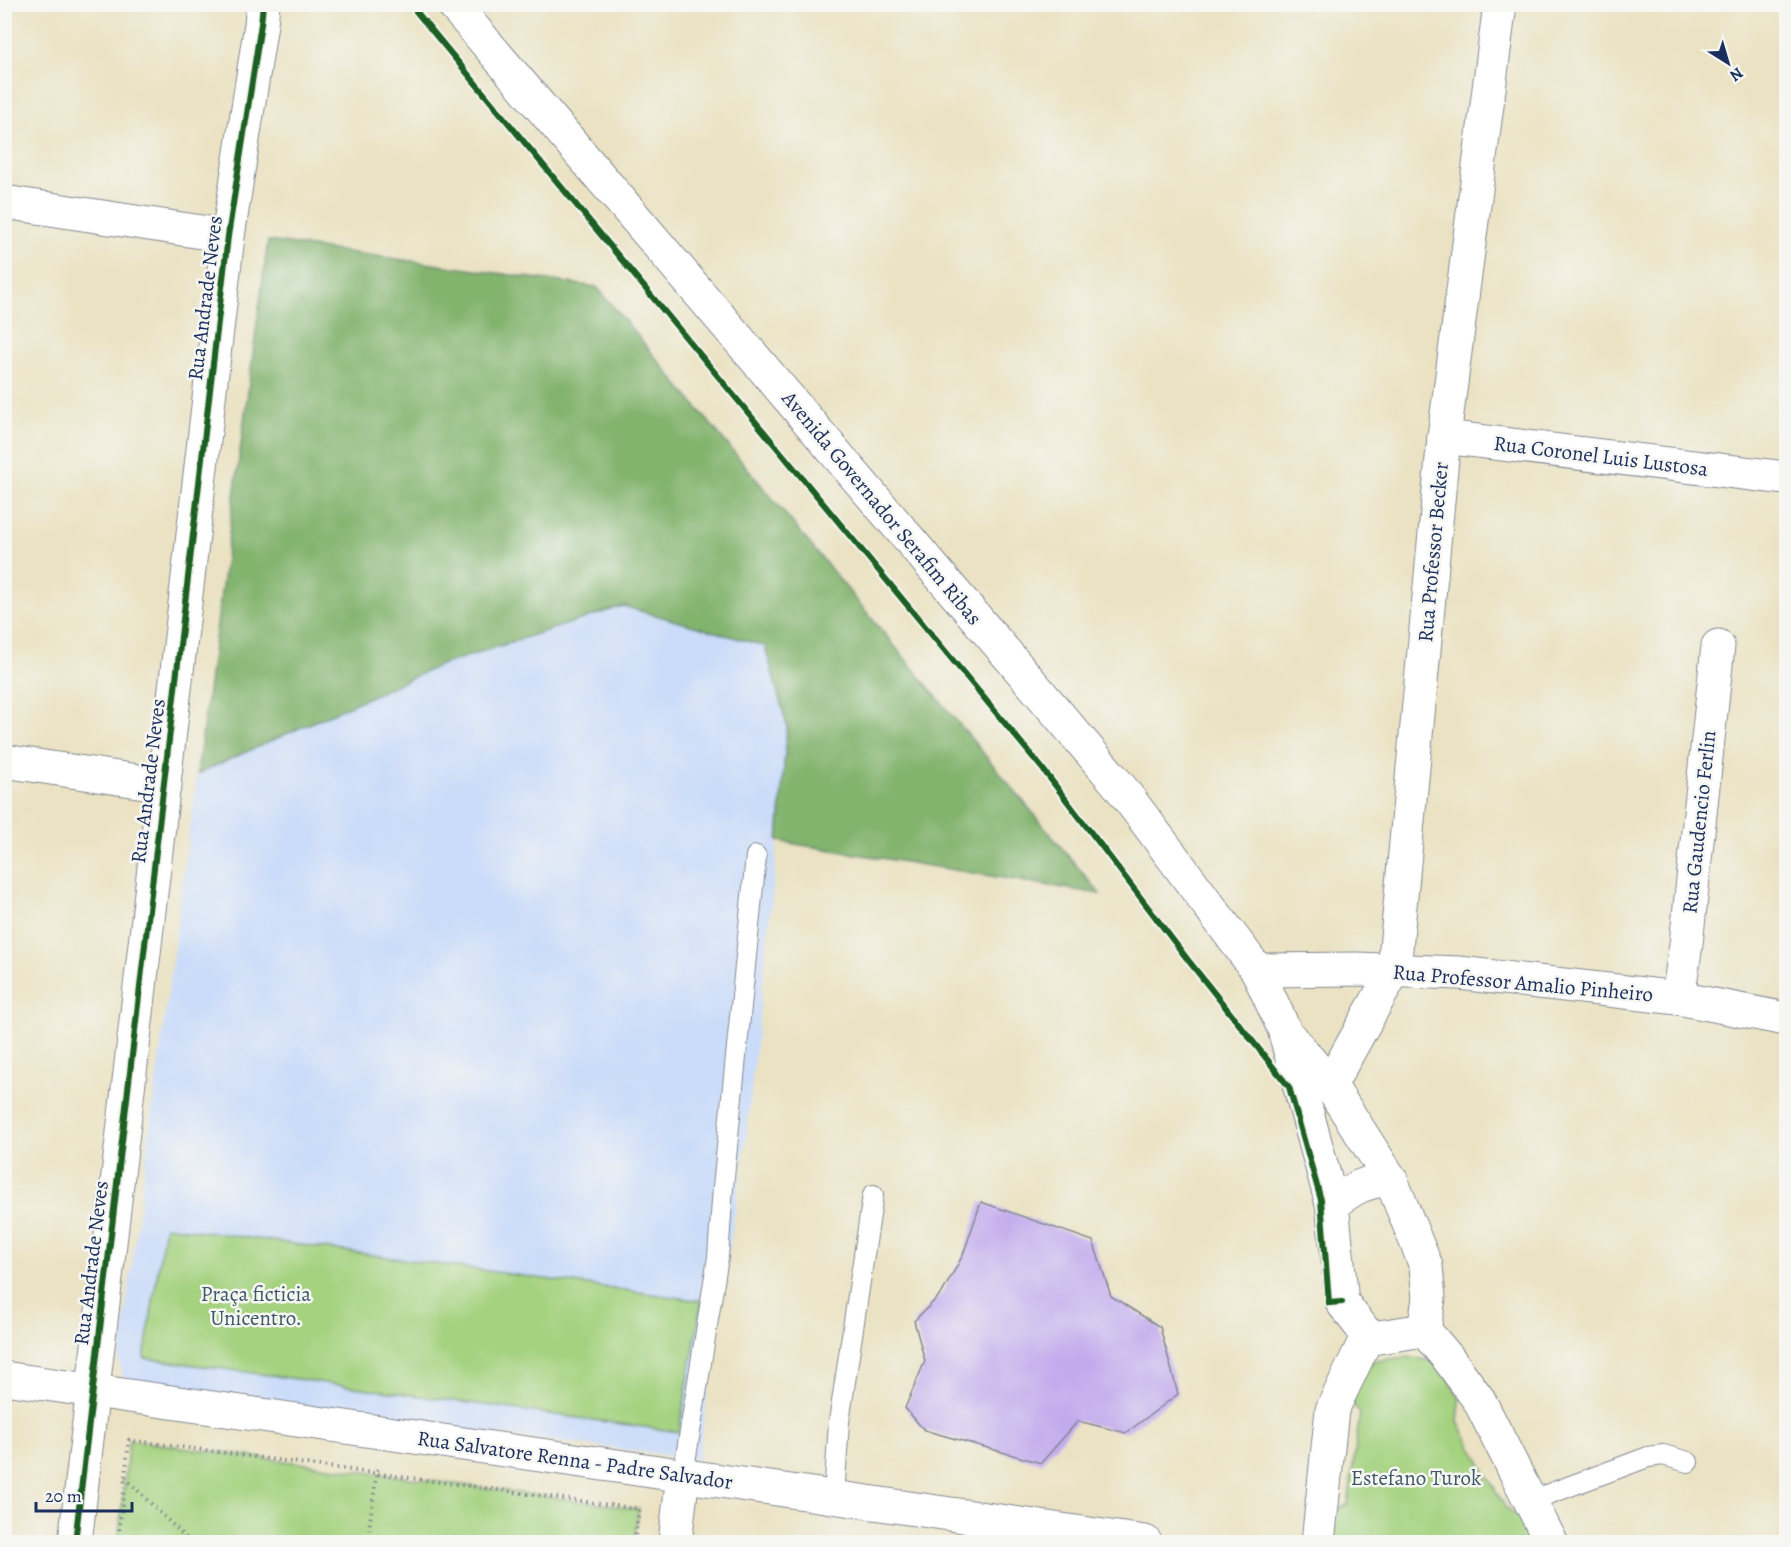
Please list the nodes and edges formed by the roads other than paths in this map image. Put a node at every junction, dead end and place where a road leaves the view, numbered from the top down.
1 (453, 4) edge
2 (1500, 4) edge
3 (265, 11) edge
4 (4, 202) edge
5 (228, 236) junction
6 (1444, 437) junction
7 (1772, 476) edge
8 (1718, 646) dead end
9 (4, 761) edge
10 (165, 785) junction
11 (756, 856) dead end
12 (1257, 970) junction
13 (1394, 970) junction
14 (1677, 998) junction
15 (1786, 1019) edge
16 (1284, 1029) junction
17 (1330, 1085) junction
18 (1391, 1180) junction
19 (873, 1195) dead end
20 (1332, 1204) junction
21 (1424, 1330) junction
22 (1366, 1339) junction
23 (4, 1377) edge
24 (93, 1390) junction
25 (1688, 1462) dead end
26 (682, 1475) junction
27 (834, 1497) junction
28 (1530, 1501) junction
29 (75, 1542) edge
30 (675, 1542) edge
31 (1145, 1542) edge
32 (1318, 1542) edge
33 (1551, 1542) edge

1 - 12 street, Avenida Governador Serafim Ribas
2 - 6 street, Rua Professor Becker
3 - 5 street, Rua Andrade Neves
4 - 5 street
5 - 10 street, Rua Andrade Neves
6 - 7 street, Rua Coronel Luis Lustosa
6 - 13 street, Rua Professor Becker
8 - 14 street, Rua Gaudencio Ferlin
9 - 10 street
10 - 24 street, Rua Andrade Neves
11 - 26 lane
12 - 13 street, Rua Professor Amalio Pinheiro
12 - 16 street, Avenida Governador Serafim Ribas
13 - 14 street, Rua Professor Amalio Pinheiro
13 - 17 street, Rua Professor Becker
14 - 15 street, Rua Professor Amalio Pinheiro
16 - 17 street
16 - 20 street
17 - 18 street
18 - 20 street
18 - 21 street
19 - 27 lane
20 - 22 street
21 - 22 street
21 - 28 street
22 - 32 street
23 - 24 street, Rua Salvatore Renna - Padre Salvador
24 - 26 street, Rua Salvatore Renna - Padre Salvador
24 - 29 street, Rua Andrade Neves
25 - 28 lane
26 - 27 street, Rua Salvatore Renna - Padre Salvador
26 - 30 street
27 - 31 street, Rua Salvatore Renna - Padre Salvador
28 - 33 street

